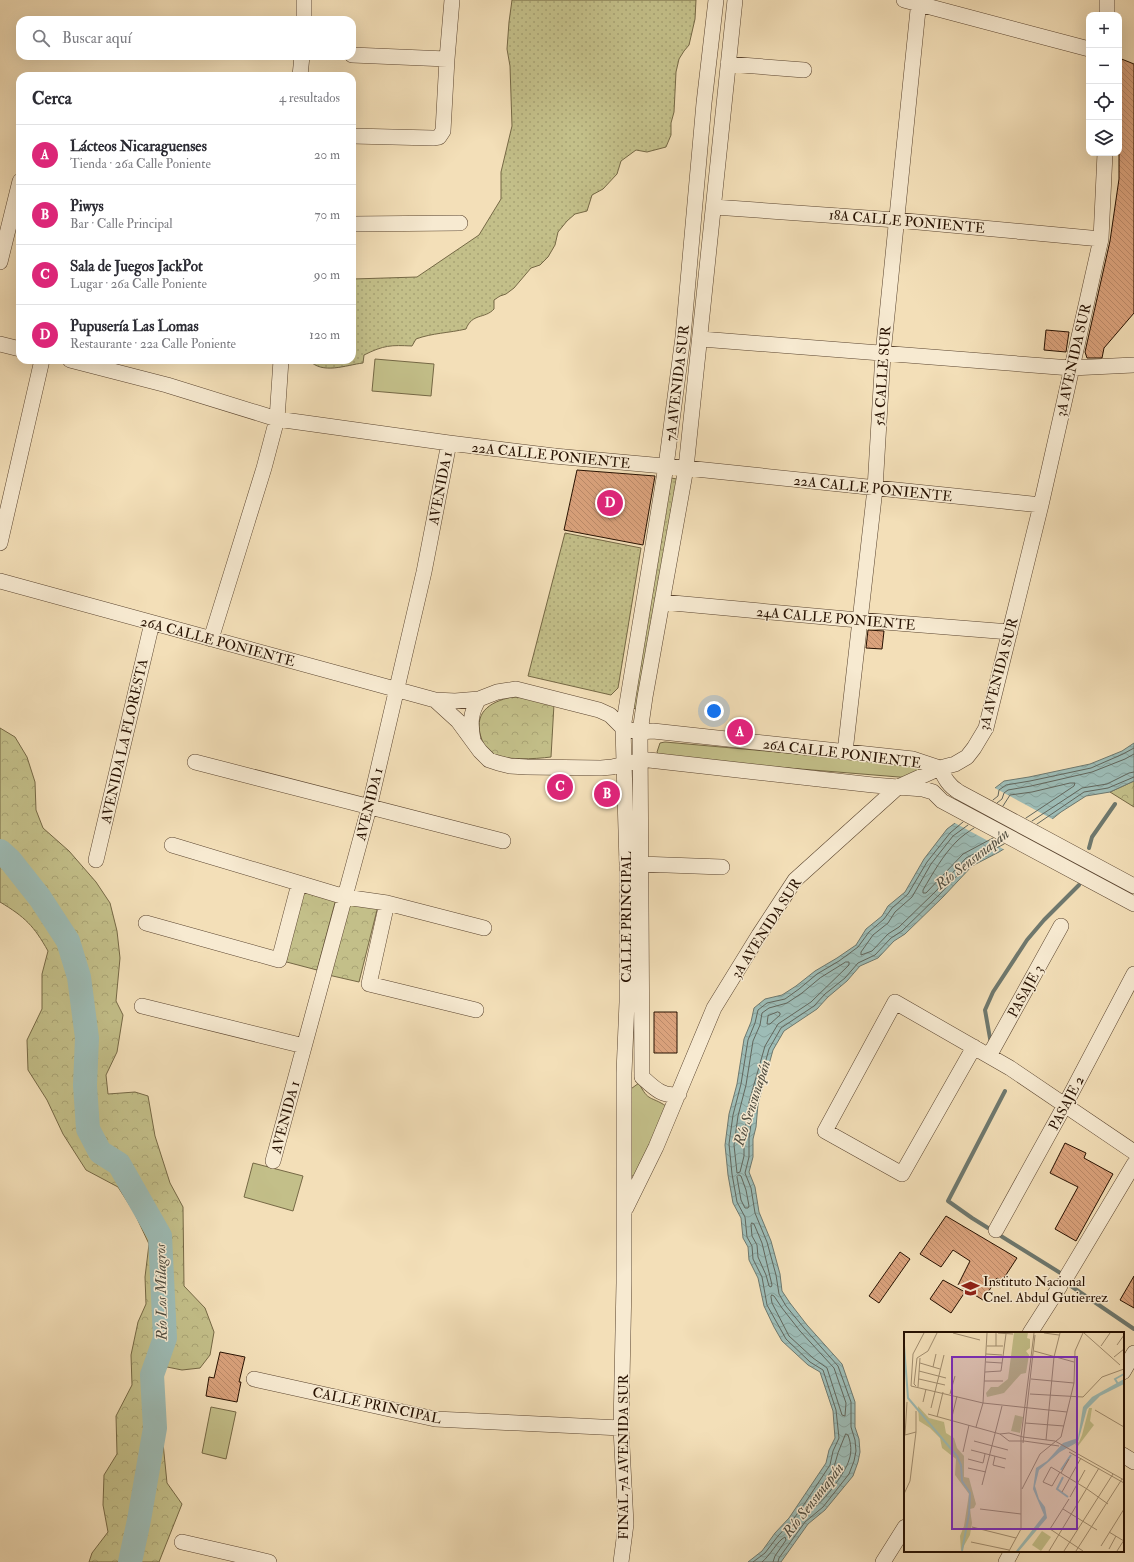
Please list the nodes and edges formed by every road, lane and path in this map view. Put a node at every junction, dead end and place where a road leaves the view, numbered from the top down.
1 (304, 0) edge
2 (452, 0) edge
3 (716, 0) edge
4 (735, 0) edge
5 (1107, 0) edge
6 (914, 1) edge
7 (1107, 12) edge
8 (304, 16) edge
9 (1086, 47) edge
10 (356, 55) edge
11 (447, 59) junction
12 (302, 60) edge
13 (728, 64) junction
14 (804, 70) dead end
15 (300, 72) edge
16 (356, 136) edge
17 (1105, 156) edge
18 (16, 197) edge
19 (714, 207) junction
20 (896, 220) junction
21 (460, 223) dead end
22 (356, 224) edge
23 (1101, 239) junction
24 (0, 262) edge
25 (701, 339) junction
26 (0, 344) edge
27 (16, 348) edge
28 (883, 354) junction
29 (41, 364) edge
30 (86, 364) edge
31 (281, 364) edge
32 (1134, 365) edge
33 (1071, 368) junction
34 (277, 420) junction
35 (449, 444) junction
36 (666, 466) junction
37 (686, 468) junction
38 (875, 489) junction
39 (1041, 506) junction
40 (0, 543) edge
41 (0, 581) edge
42 (662, 602) junction
43 (860, 621) junction
44 (152, 623) junction
45 (1010, 632) junction
46 (211, 639) junction
47 (396, 689) junction
48 (479, 699) junction
49 (435, 700) junction
50 (623, 728) junction
51 (640, 732) junction
52 (474, 743) junction
53 (845, 752) junction
54 (641, 760) junction
55 (194, 762) dead end
56 (625, 764) junction
57 (940, 768) junction
58 (898, 787) junction
59 (369, 808) junction
60 (503, 841) dead end
61 (172, 845) dead end
62 (96, 860) dead end
63 (640, 864) junction
64 (722, 867) dead end
65 (299, 884) junction
66 (1134, 886) edge
67 (345, 897) junction
68 (387, 903) junction
69 (1134, 904) edge
70 (146, 923) dead end
71 (1061, 926) dead end
72 (484, 928) dead end
73 (1134, 974) edge
74 (142, 1006) dead end
75 (476, 1010) dead end
76 (304, 1046) junction
77 (974, 1047) junction
78 (989, 1056) junction
79 (642, 1077) junction
80 (624, 1087) junction
81 (679, 1094) junction
82 (1065, 1105) junction
83 (1134, 1152) edge
84 (273, 1161) dead end
85 (1134, 1164) edge
86 (624, 1212) junction
87 (996, 1230) dead end
88 (1031, 1332) edge
89 (622, 1351) joint
90 (1134, 1353) edge
91 (1124, 1370) edge
92 (254, 1379) dead end
93 (621, 1428) junction
94 (1124, 1456) edge
95 (1134, 1462) edge
96 (904, 1529) edge
97 (182, 1542) dead end
98 (1011, 1552) edge
99 (269, 1562) edge
100 (621, 1562) edge
101 (883, 1562) edge
102 (1006, 1562) edge

1 - 8 street
2 - 11 street
3 - 36 street, 7A AVENIDA SUR
4 - 13 street, 7A AVENIDA SUR
5 - 7 street
6 - 9 street
6 - 20 street, 5A CALLE SUR
10 - 11 street
11 - 16 street
12 - 15 street
13 - 14 street
13 - 19 street, 7A AVENIDA SUR
17 - 23 street, 3A AVENIDA SUR
18 - 24 street
19 - 20 street, 18A CALLE PONIENTE
19 - 25 street, 7A AVENIDA SUR
20 - 23 street, 18A CALLE PONIENTE
20 - 28 street, 5A CALLE SUR
21 - 22 street
23 - 33 street, 3A AVENIDA SUR
25 - 28 street
25 - 37 street, 7A AVENIDA SUR
26 - 27 street
28 - 33 street
28 - 38 street, 5A CALLE SUR
29 - 40 street
30 - 34 street, 22A CALLE PONIENTE
31 - 34 street
32 - 33 street
33 - 39 street, 3A AVENIDA SUR
34 - 35 street, 22A CALLE PONIENTE
34 - 46 street
35 - 36 street, 22A CALLE PONIENTE
35 - 47 street, AVENIDA 1
36 - 37 street, 22A CALLE PONIENTE
36 - 50 street, 7A AVENIDA SUR
37 - 38 street, 22A CALLE PONIENTE
37 - 42 street, 7A AVENIDA SUR
38 - 39 street, 22A CALLE PONIENTE
38 - 43 street, 5A CALLE SUR
39 - 45 street, 3A AVENIDA SUR
41 - 44 street, 26A CALLE PONIENTE
42 - 43 street, 24A CALLE PONIENTE
42 - 51 street, 7A AVENIDA SUR
43 - 45 street, 24A CALLE PONIENTE
43 - 53 street, 5A CALLE SUR
44 - 46 street, 26A CALLE PONIENTE
44 - 62 street, AVENIDA LA FLORESTA
45 - 57 street, 3A AVENIDA SUR
46 - 47 street, 26A CALLE PONIENTE
47 - 49 street, 26A CALLE PONIENTE
47 - 59 street, AVENIDA 1
48 - 49 street, 26A CALLE PONIENTE
48 - 50 street, 26A CALLE PONIENTE
48 - 52 street
49 - 52 street, 26A CALLE PONIENTE
50 - 51 street, 26A CALLE PONIENTE
50 - 56 street, 7A AVENIDA SUR
51 - 53 street, 26A CALLE PONIENTE
51 - 54 street, 7A AVENIDA SUR
52 - 56 street, 26A CALLE PONIENTE
53 - 57 street, 26A CALLE PONIENTE
54 - 56 street
54 - 58 street
54 - 63 street, CALLE PRINCIPAL
55 - 59 street
56 - 80 street, CALLE PRINCIPAL
57 - 58 street, 3A AVENIDA SUR
57 - 66 street, 26A CALLE PONIENTE
58 - 69 street
58 - 81 street, 3A AVENIDA SUR
59 - 60 street
59 - 67 street, AVENIDA 1
61 - 65 street
63 - 64 street
63 - 79 street, CALLE PRINCIPAL
65 - 67 street
65 - 70 street
67 - 68 street
67 - 76 street, AVENIDA 1
68 - 72 street
68 - 75 street
71 - 78 street, PASAJE 3
73 - 82 street, PASAJE 2
74 - 76 street
76 - 84 street, AVENIDA 1
77 - 77 street
77 - 78 street
78 - 82 street
79 - 80 street
79 - 81 street
80 - 86 street, CALLE PRINCIPAL
81 - 86 street, 3A AVENIDA SUR
82 - 83 street
82 - 87 street, PASAJE 2
85 - 88 street
86 - 89 street, CALLE PRINCIPAL
89 - 93 street, FINAL 7A AVENIDA SUR
90 - 91 street
92 - 93 street, CALLE PRINCIPAL
93 - 100 street, FINAL 7A AVENIDA SUR
94 - 95 street
96 - 101 street
97 - 99 street
98 - 102 street

